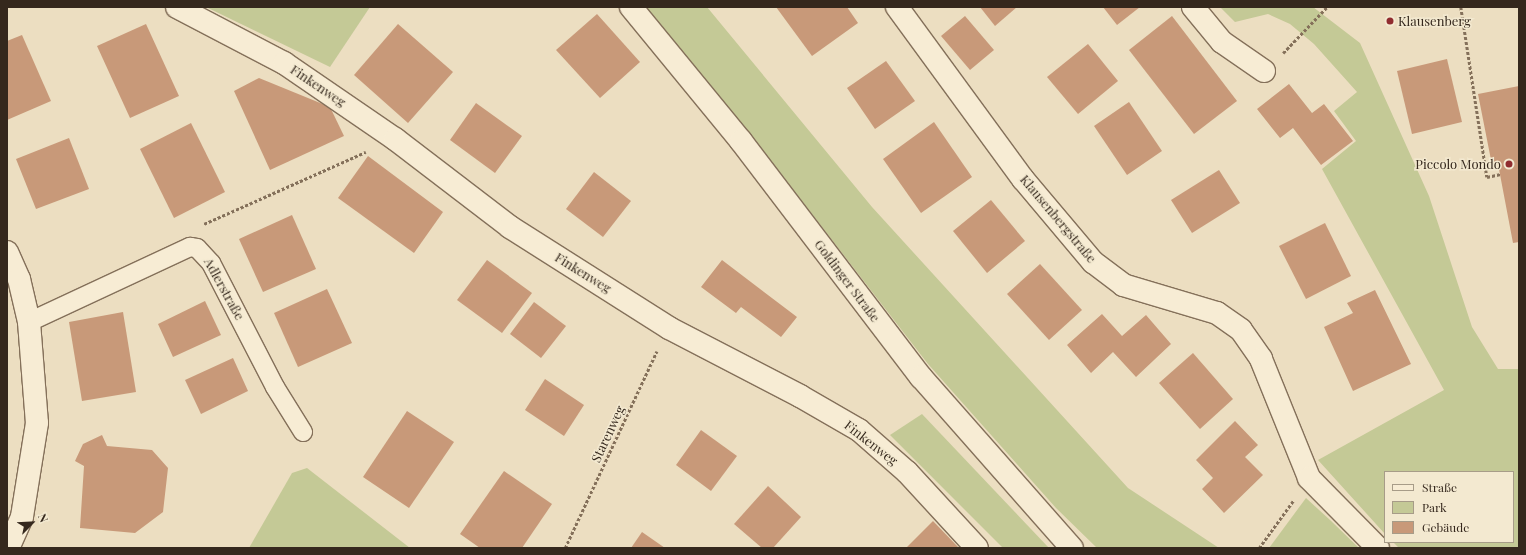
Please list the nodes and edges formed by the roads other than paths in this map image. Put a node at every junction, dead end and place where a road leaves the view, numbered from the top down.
1 (177, 7) edge
2 (631, 7) edge
3 (897, 7) edge
4 (1193, 7) edge
5 (1264, 72) dead end
6 (7, 252) edge
7 (29, 322) junction
8 (303, 432) dead end
9 (8, 548) edge
10 (977, 548) edge
11 (1072, 548) edge
12 (1378, 548) edge

1 - 10 street, Finkenweg
2 - 11 street, Goldinger Straße
3 - 12 street, Klausenbergstraße
4 - 5 street
6 - 7 street
7 - 8 lane, Adlerstraße
7 - 9 street

